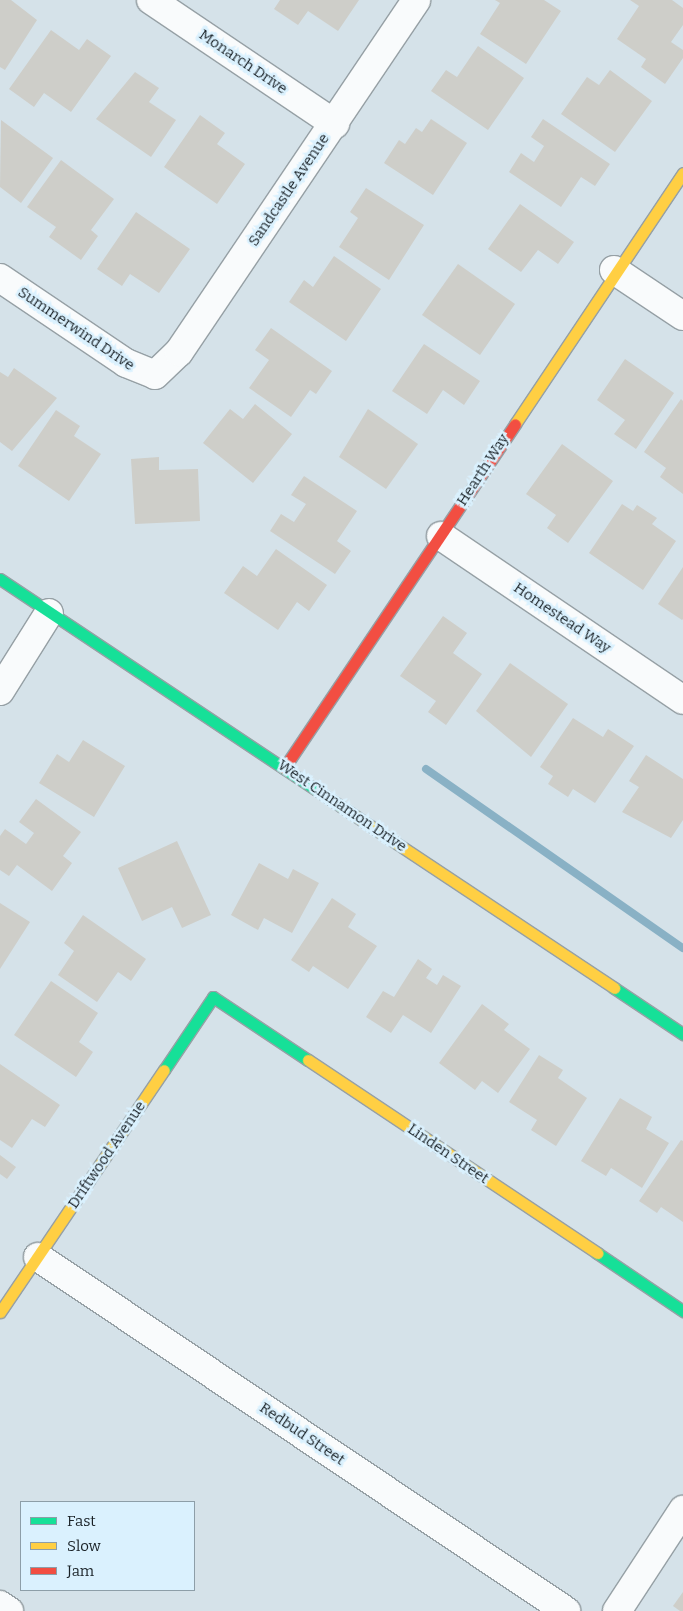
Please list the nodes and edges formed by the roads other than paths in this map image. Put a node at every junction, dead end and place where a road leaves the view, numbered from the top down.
1 (151, 0) edge
2 (416, 0) edge
3 (335, 124) junction
4 (683, 172) edge
5 (614, 270) junction
6 (0, 278) edge
7 (683, 316) edge
8 (155, 375) joint
9 (440, 536) junction
10 (0, 580) edge
11 (49, 613) junction
12 (0, 691) edge
13 (683, 700) edge
14 (284, 768) junction
15 (213, 997) joint
16 (683, 1034) edge
17 (38, 1257) junction
18 (683, 1311) edge
19 (0, 1312) edge
20 (683, 1510) edge
21 (0, 1605) edge
22 (9, 1611) edge
23 (566, 1611) edge
24 (617, 1611) edge

1 - 3 street, Monarch Drive
2 - 3 street, Sandcastle Avenue
3 - 8 street, Sandcastle Avenue
4 - 5 street, Hearth Way
5 - 7 street
5 - 9 street, Hearth Way
6 - 8 street, Summerwind Drive
9 - 13 street, Homestead Way
9 - 14 street, Hearth Way
10 - 11 street, West Cinnamon Drive
11 - 12 street
11 - 14 street, West Cinnamon Drive
14 - 16 street, West Cinnamon Drive
15 - 17 street, Driftwood Avenue
15 - 18 street, Linden Street
17 - 19 street, Driftwood Avenue
17 - 23 street, Redbud Street
20 - 24 street
21 - 22 street

